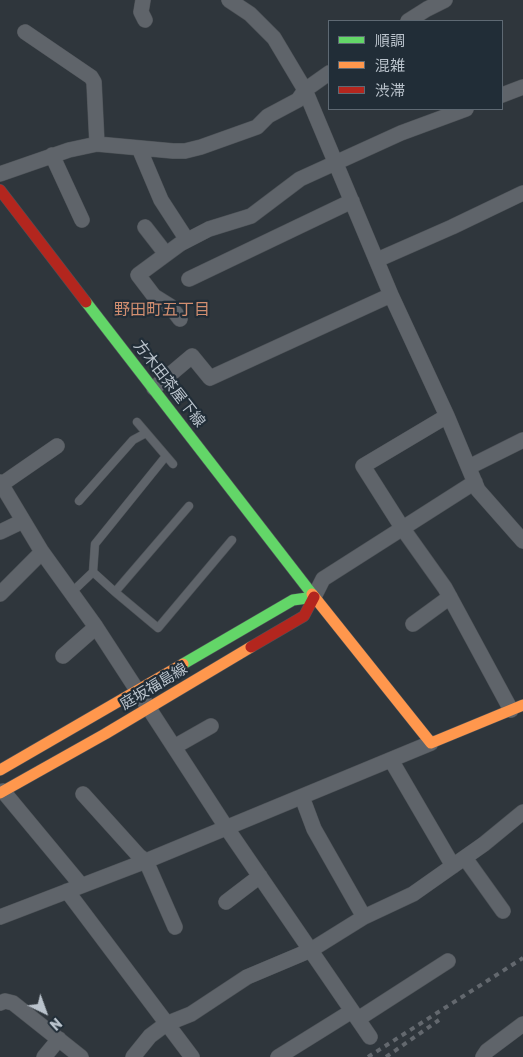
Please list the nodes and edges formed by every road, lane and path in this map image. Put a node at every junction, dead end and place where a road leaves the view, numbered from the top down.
1 (143, 0) edge
2 (229, 0) edge
3 (445, 0) edge
4 (145, 20) dead end
5 (410, 20) edge
6 (25, 32) dead end
7 (328, 74) edge
8 (523, 87) edge
9 (305, 90) junction
10 (503, 95) edge
11 (463, 110) edge
12 (97, 144) junction
13 (139, 148) junction
14 (52, 155) junction
15 (336, 163) junction
16 (0, 174) edge
17 (0, 190) edge
18 (523, 193) edge
19 (352, 201) junction
20 (82, 220) dead end
21 (145, 227) dead end
22 (187, 240) junction
23 (166, 254) junction
24 (377, 260) junction
25 (189, 279) dead end
26 (391, 295) junction
27 (180, 318) dead end
28 (154, 388) junction
29 (447, 416) junction
30 (137, 422) dead end
31 (146, 433) junction
32 (523, 440) edge
33 (57, 446) dead end
34 (166, 456) junction
35 (173, 464) dead end
36 (469, 467) junction
37 (475, 482) junction
38 (1, 483) edge
39 (79, 501) dead end
40 (189, 506) dead end
41 (22, 521) junction
42 (403, 529) junction
43 (0, 532) edge
44 (232, 540) dead end
45 (523, 541) edge
46 (42, 552) junction
47 (93, 572) junction
48 (115, 592) junction
49 (71, 593) junction
50 (0, 594) edge
51 (314, 597) junction
52 (450, 597) junction
53 (413, 624) dead end
54 (96, 627) junction
55 (63, 656) dead end
56 (138, 690) junction
57 (149, 707) junction
58 (517, 708) edge
59 (211, 726) dead end
60 (431, 743) junction
61 (174, 747) junction
62 (392, 760) junction
63 (0, 770) edge
64 (2, 792) edge
65 (83, 794) dead end
66 (302, 797) junction
67 (523, 812) edge
68 (226, 827) junction
69 (146, 861) junction
70 (459, 862) junction
71 (260, 876) junction
72 (81, 885) junction
73 (67, 891) junction
74 (0, 901) edge
75 (226, 902) dead end
76 (503, 911) dead end
77 (4, 916) edge
78 (364, 917) junction
79 (175, 927) dead end
80 (310, 950) junction
81 (448, 961) dead end
82 (0, 1003) edge
83 (355, 1015) junction
84 (166, 1024) junction
85 (523, 1024) edge
86 (370, 1037) dead end
87 (58, 1039) junction
88 (189, 1056) edge
89 (44, 1057) edge
90 (81, 1057) edge
91 (133, 1057) edge
92 (278, 1057) edge
93 (483, 1057) edge

1 - 4 street
2 - 9 street
3 - 5 street
6 - 12 street
7 - 9 street
8 - 10 street
9 - 13 street
9 - 15 street
11 - 15 street
12 - 13 street
12 - 14 street
13 - 22 street
14 - 16 street
14 - 20 street
15 - 19 street
15 - 22 street
17 - 28 main road, 方木田茶屋下線
18 - 24 street
19 - 24 street
19 - 25 street
21 - 23 street
22 - 23 street
23 - 27 street
24 - 26 street
26 - 28 street
26 - 29 street
28 - 51 main road, 方木田茶屋下線
29 - 36 street
29 - 42 street
30 - 31 lane
31 - 34 lane
31 - 39 lane
32 - 36 street
33 - 38 street
34 - 35 lane
34 - 47 lane
36 - 37 street
37 - 42 street
37 - 45 street
38 - 41 street
40 - 48 lane
41 - 43 street
41 - 46 street
42 - 51 street
42 - 52 street
44 - 48 lane
46 - 49 street
46 - 50 street
47 - 48 lane
47 - 49 lane
49 - 54 street
51 - 56 main road, 庭坂福島線
51 - 57 main road, 庭坂福島線
51 - 60 main road
52 - 53 street
52 - 58 street
54 - 55 street
54 - 56 street
56 - 57 street
56 - 63 main road, 庭坂福島線
57 - 61 street
57 - 64 main road, 庭坂福島線
58 - 60 main road
59 - 61 street
60 - 62 street
61 - 68 street
62 - 66 street
62 - 70 street
64 - 72 street
65 - 69 street
66 - 68 street
66 - 78 street
67 - 70 street
68 - 69 street
68 - 71 street
69 - 72 street
69 - 79 street
70 - 76 street
70 - 78 street
71 - 75 street
71 - 80 street
72 - 73 street
73 - 77 street
73 - 84 street
74 - 77 street
78 - 80 street
80 - 83 street
80 - 84 street
81 - 83 street
82 - 87 street
83 - 86 street
83 - 92 street
84 - 88 street
84 - 91 street
85 - 93 street
87 - 89 street
87 - 90 street

